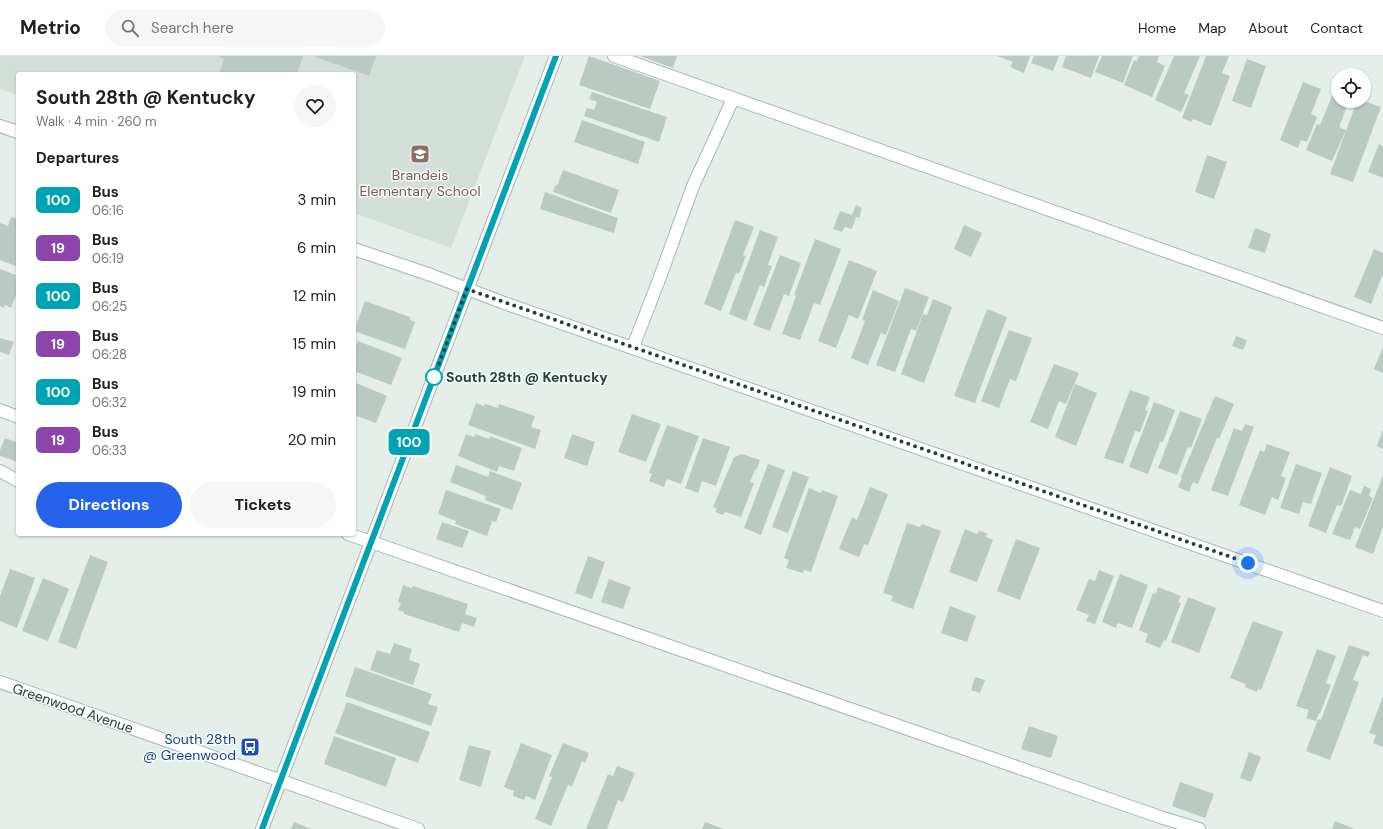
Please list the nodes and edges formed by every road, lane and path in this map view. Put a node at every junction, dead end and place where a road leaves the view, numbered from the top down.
1 (556, 56) edge
2 (614, 56) edge
3 (733, 99) junction
4 (0, 126) edge
5 (16, 131) edge
6 (356, 251) edge
7 (467, 289) junction
8 (1383, 328) edge
9 (633, 347) junction
10 (0, 410) edge
11 (16, 416) edge
12 (0, 471) edge
13 (16, 479) edge
14 (354, 536) edge
15 (371, 542) junction
16 (1383, 611) edge
17 (0, 682) edge
18 (280, 781) junction
19 (262, 829) edge
20 (418, 829) edge
21 (1199, 829) edge

1 - 7 street
2 - 3 street
3 - 8 street
3 - 9 street
4 - 5 street
6 - 7 street
7 - 9 street
7 - 15 street
9 - 16 street
10 - 11 street
12 - 13 street
14 - 15 street
15 - 18 street
15 - 21 street
17 - 18 street, Greenwood Avenue
18 - 19 street
18 - 20 street, Greenwood Avenue

